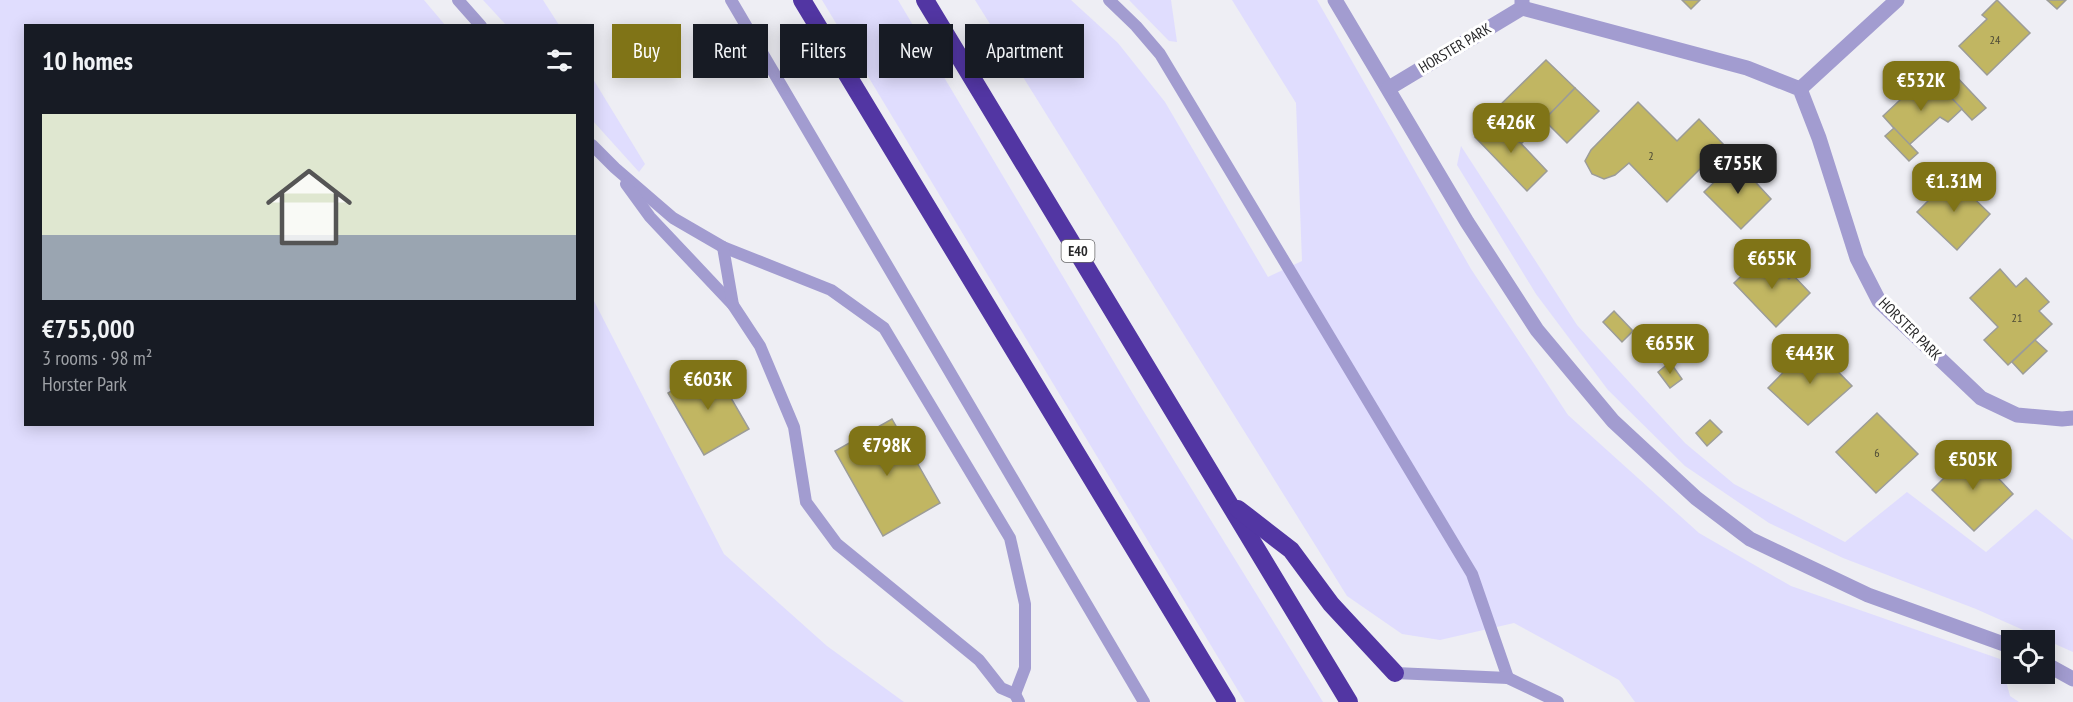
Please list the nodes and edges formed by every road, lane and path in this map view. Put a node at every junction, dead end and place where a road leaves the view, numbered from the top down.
1 (458, 0) edge
2 (731, 0) edge
3 (802, 0) edge
4 (926, 0) edge
5 (1109, 0) edge
6 (1335, 0) edge
7 (1897, 0) edge
8 (1522, 4) edge
9 (480, 24) edge
10 (1389, 88) junction
11 (1800, 89) junction
12 (594, 147) edge
13 (615, 168) junction
14 (723, 247) junction
15 (733, 305) junction
16 (2073, 418) edge
17 (1230, 502) junction
18 (2001, 643) edge
19 (2055, 669) edge
20 (1395, 673) joint
21 (1508, 678) junction
22 (2073, 679) edge
23 (1017, 698) edge
24 (1144, 702) edge
25 (1227, 702) edge
26 (1349, 702) edge
27 (1558, 702) edge

1 - 9 lane
2 - 24 lane
3 - 25 highway
4 - 17 highway, E40
5 - 21 lane
6 - 10 street
7 - 11 street
8 - 10 street, HORSTER PARK
8 - 11 street, HORSTER PARK
10 - 18 street
11 - 16 street, HORSTER PARK
12 - 13 lane
13 - 14 lane
13 - 15 lane
14 - 15 lane
14 - 23 lane
15 - 23 lane
17 - 20 highway
17 - 26 highway, E40
19 - 22 street
20 - 21 lane
21 - 27 lane

